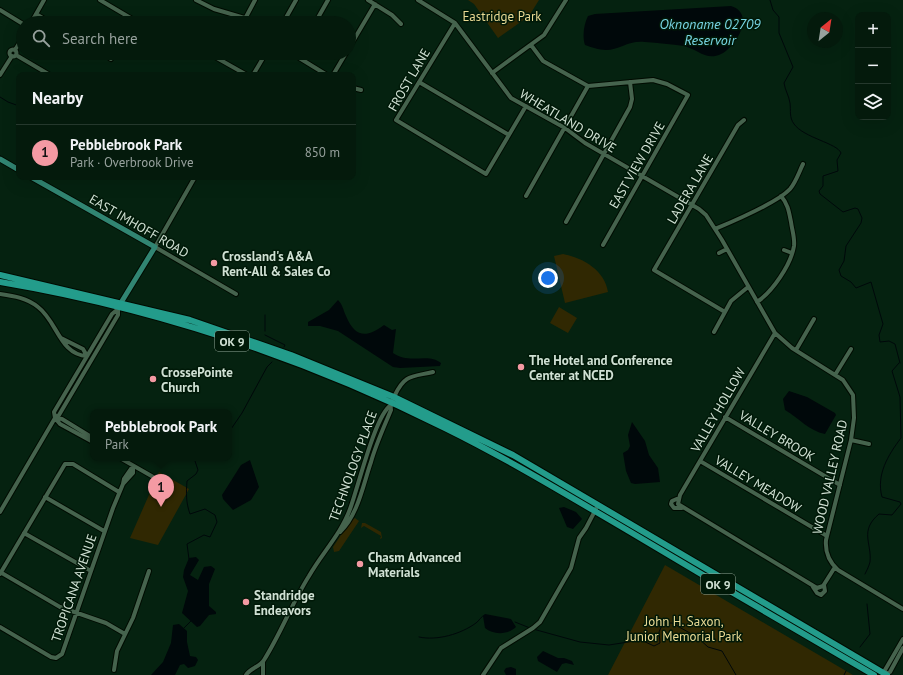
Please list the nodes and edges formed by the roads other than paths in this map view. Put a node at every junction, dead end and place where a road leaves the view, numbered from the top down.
1 (44, 0) edge
2 (100, 0) edge
3 (196, 0) edge
4 (255, 0) edge
5 (296, 0) edge
6 (328, 0) edge
7 (368, 0) edge
8 (418, 0) edge
9 (566, 0) edge
10 (375, 4) junction
11 (0, 10) edge
12 (36, 14) joint
13 (39, 16) edge
14 (127, 16) edge
15 (242, 16) edge
16 (247, 16) edge
17 (287, 16) edge
18 (319, 16) edge
19 (16, 20) edge
20 (455, 23) junction
21 (401, 24) dead end
22 (356, 36) edge
23 (530, 45) junction
24 (16, 49) edge
25 (14, 53) joint
26 (25, 60) edge
27 (220, 60) edge
28 (262, 60) edge
29 (303, 60) edge
30 (342, 60) edge
31 (45, 72) edge
32 (242, 72) edge
33 (255, 72) edge
34 (322, 72) edge
35 (335, 72) edge
36 (492, 73) junction
37 (0, 75) edge
38 (419, 82) junction
39 (630, 82) junction
40 (588, 86) junction
41 (356, 89) edge
42 (361, 90) dead end
43 (526, 106) junction
44 (744, 120) dead end
45 (565, 128) junction
46 (509, 135) junction
47 (604, 154) junction
48 (0, 159) edge
49 (803, 164) dead end
50 (16, 168) edge
51 (642, 176) junction
52 (36, 180) edge
53 (194, 180) edge
54 (526, 196) dead end
55 (781, 196) junction
56 (692, 205) junction
57 (566, 222) dead end
58 (715, 229) junction
59 (603, 245) dead end
60 (154, 247) junction
61 (727, 249) junction
62 (784, 250) dead end
63 (792, 253) junction
64 (719, 254) dead end
65 (0, 275) edge
66 (0, 282) edge
67 (748, 287) junction
68 (0, 294) edge
69 (236, 294) dead end
70 (757, 302) junction
71 (119, 307) junction
72 (725, 312) junction
73 (814, 319) dead end
74 (714, 332) dead end
75 (775, 333) junction
76 (61, 338) junction
77 (851, 349) dead end
78 (796, 350) junction
79 (87, 356) junction
80 (433, 372) dead end
81 (835, 374) junction
82 (394, 397) junction
83 (391, 404) junction
84 (725, 417) junction
85 (55, 418) junction
86 (90, 436) edge
87 (90, 440) edge
88 (851, 440) junction
89 (869, 444) dead end
90 (125, 461) edge
91 (700, 461) junction
92 (133, 466) junction
93 (155, 478) dead end
94 (840, 485) junction
95 (119, 492) junction
96 (45, 497) junction
97 (679, 498) junction
98 (598, 505) junction
99 (682, 508) junction
100 (0, 512) edge
101 (595, 512) junction
102 (104, 531) junction
103 (24, 533) junction
104 (827, 536) junction
105 (835, 567) junction
106 (91, 571) junction
107 (149, 571) dead end
108 (0, 573) edge
109 (824, 585) junction
110 (813, 587) junction
111 (903, 609) edge
112 (76, 613) junction
113 (0, 627) edge
114 (125, 634) junction
115 (903, 639) edge
116 (903, 648) edge
117 (263, 662) junction
118 (114, 670) dead end
119 (246, 675) edge
120 (263, 675) edge
121 (483, 675) edge
122 (874, 675) edge
123 (886, 675) edge

1 - 12 street
2 - 14 street
3 - 15 street
4 - 16 street
5 - 17 street
6 - 18 street
7 - 10 street
8 - 20 street, WHEATLAND DRIVE
9 - 23 street
10 - 21 street
10 - 22 street
11 - 19 street
12 - 13 street
20 - 36 street, WHEATLAND DRIVE
20 - 38 street, FROST LANE
23 - 36 street
23 - 40 street
24 - 25 street
25 - 37 street
26 - 31 street
27 - 32 street
28 - 33 street
29 - 34 street
30 - 35 street
36 - 43 street, WHEATLAND DRIVE
38 - 46 street
38 - 46 street, FROST LANE
39 - 40 street
39 - 47 street
39 - 51 street, EAST VIEW DRIVE
40 - 45 street
41 - 42 street
43 - 45 street, WHEATLAND DRIVE
43 - 46 street
44 - 56 street, LADERA LANE
45 - 47 street, WHEATLAND DRIVE
45 - 54 street
47 - 51 street, WHEATLAND DRIVE
47 - 57 street
48 - 50 main road
49 - 55 street
51 - 56 street, WHEATLAND DRIVE
51 - 59 street, EAST VIEW DRIVE
52 - 60 main road, EAST IMHOFF ROAD
53 - 60 street
55 - 58 street
55 - 63 street
56 - 58 street, WOOD VALLEY ROAD
56 - 72 street, LADERA LANE
58 - 61 street, WOOD VALLEY ROAD
60 - 69 street, EAST IMHOFF ROAD
60 - 71 main road
61 - 64 street
61 - 67 street, WOOD VALLEY ROAD
62 - 63 street
63 - 70 street
65 - 71 highway, OK 9
66 - 71 highway, OK 9
67 - 70 street, WOOD VALLEY ROAD
67 - 72 street
68 - 76 street
70 - 75 street, WOOD VALLEY ROAD
71 - 79 street
71 - 82 highway, OK 9
71 - 83 highway, OK 9
71 - 85 street
72 - 74 street
73 - 78 street
75 - 78 street, WOOD VALLEY ROAD
75 - 84 street, VALLEY HOLLOW
76 - 79 street
76 - 79 street
77 - 81 street
78 - 81 street, WOOD VALLEY ROAD
79 - 85 street
80 - 82 street, TECHNOLOGY PLACE
81 - 88 street, WOOD VALLEY ROAD
82 - 83 street, TECHNOLOGY PLACE
82 - 98 highway, OK 9
83 - 101 highway, OK 9
83 - 117 street, TECHNOLOGY PLACE
84 - 91 street, VALLEY HOLLOW
84 - 94 street, VALLEY BROOK
85 - 86 street
85 - 87 street
85 - 100 street
88 - 89 street
88 - 94 street, WOOD VALLEY ROAD
90 - 92 street
91 - 97 street, VALLEY HOLLOW
91 - 104 street, VALLEY MEADOW
92 - 93 street
92 - 95 street, TROPICANA AVENUE
94 - 104 street, WOOD VALLEY ROAD
95 - 96 street
95 - 102 street, TROPICANA AVENUE
96 - 102 street
96 - 103 street
97 - 99 street
97 - 99 street, VALLEY HOLLOW
98 - 101 street
98 - 123 highway, OK 9
99 - 110 street, VALLEY HOLLOW
101 - 121 street
101 - 122 highway, OK 9
102 - 106 street, TROPICANA AVENUE
103 - 106 street
103 - 108 street
104 - 105 street, WOOD VALLEY ROAD
105 - 109 street
105 - 111 street
106 - 112 street, TROPICANA AVENUE
107 - 114 street
108 - 112 street
109 - 110 street
109 - 110 street, VALLEY HOLLOW
112 - 113 street, TROPICANA AVENUE
112 - 114 street
114 - 118 street
115 - 123 street
116 - 123 street
117 - 119 street, TECHNOLOGY PLACE
117 - 120 street, TECHNOLOGY PLACE

